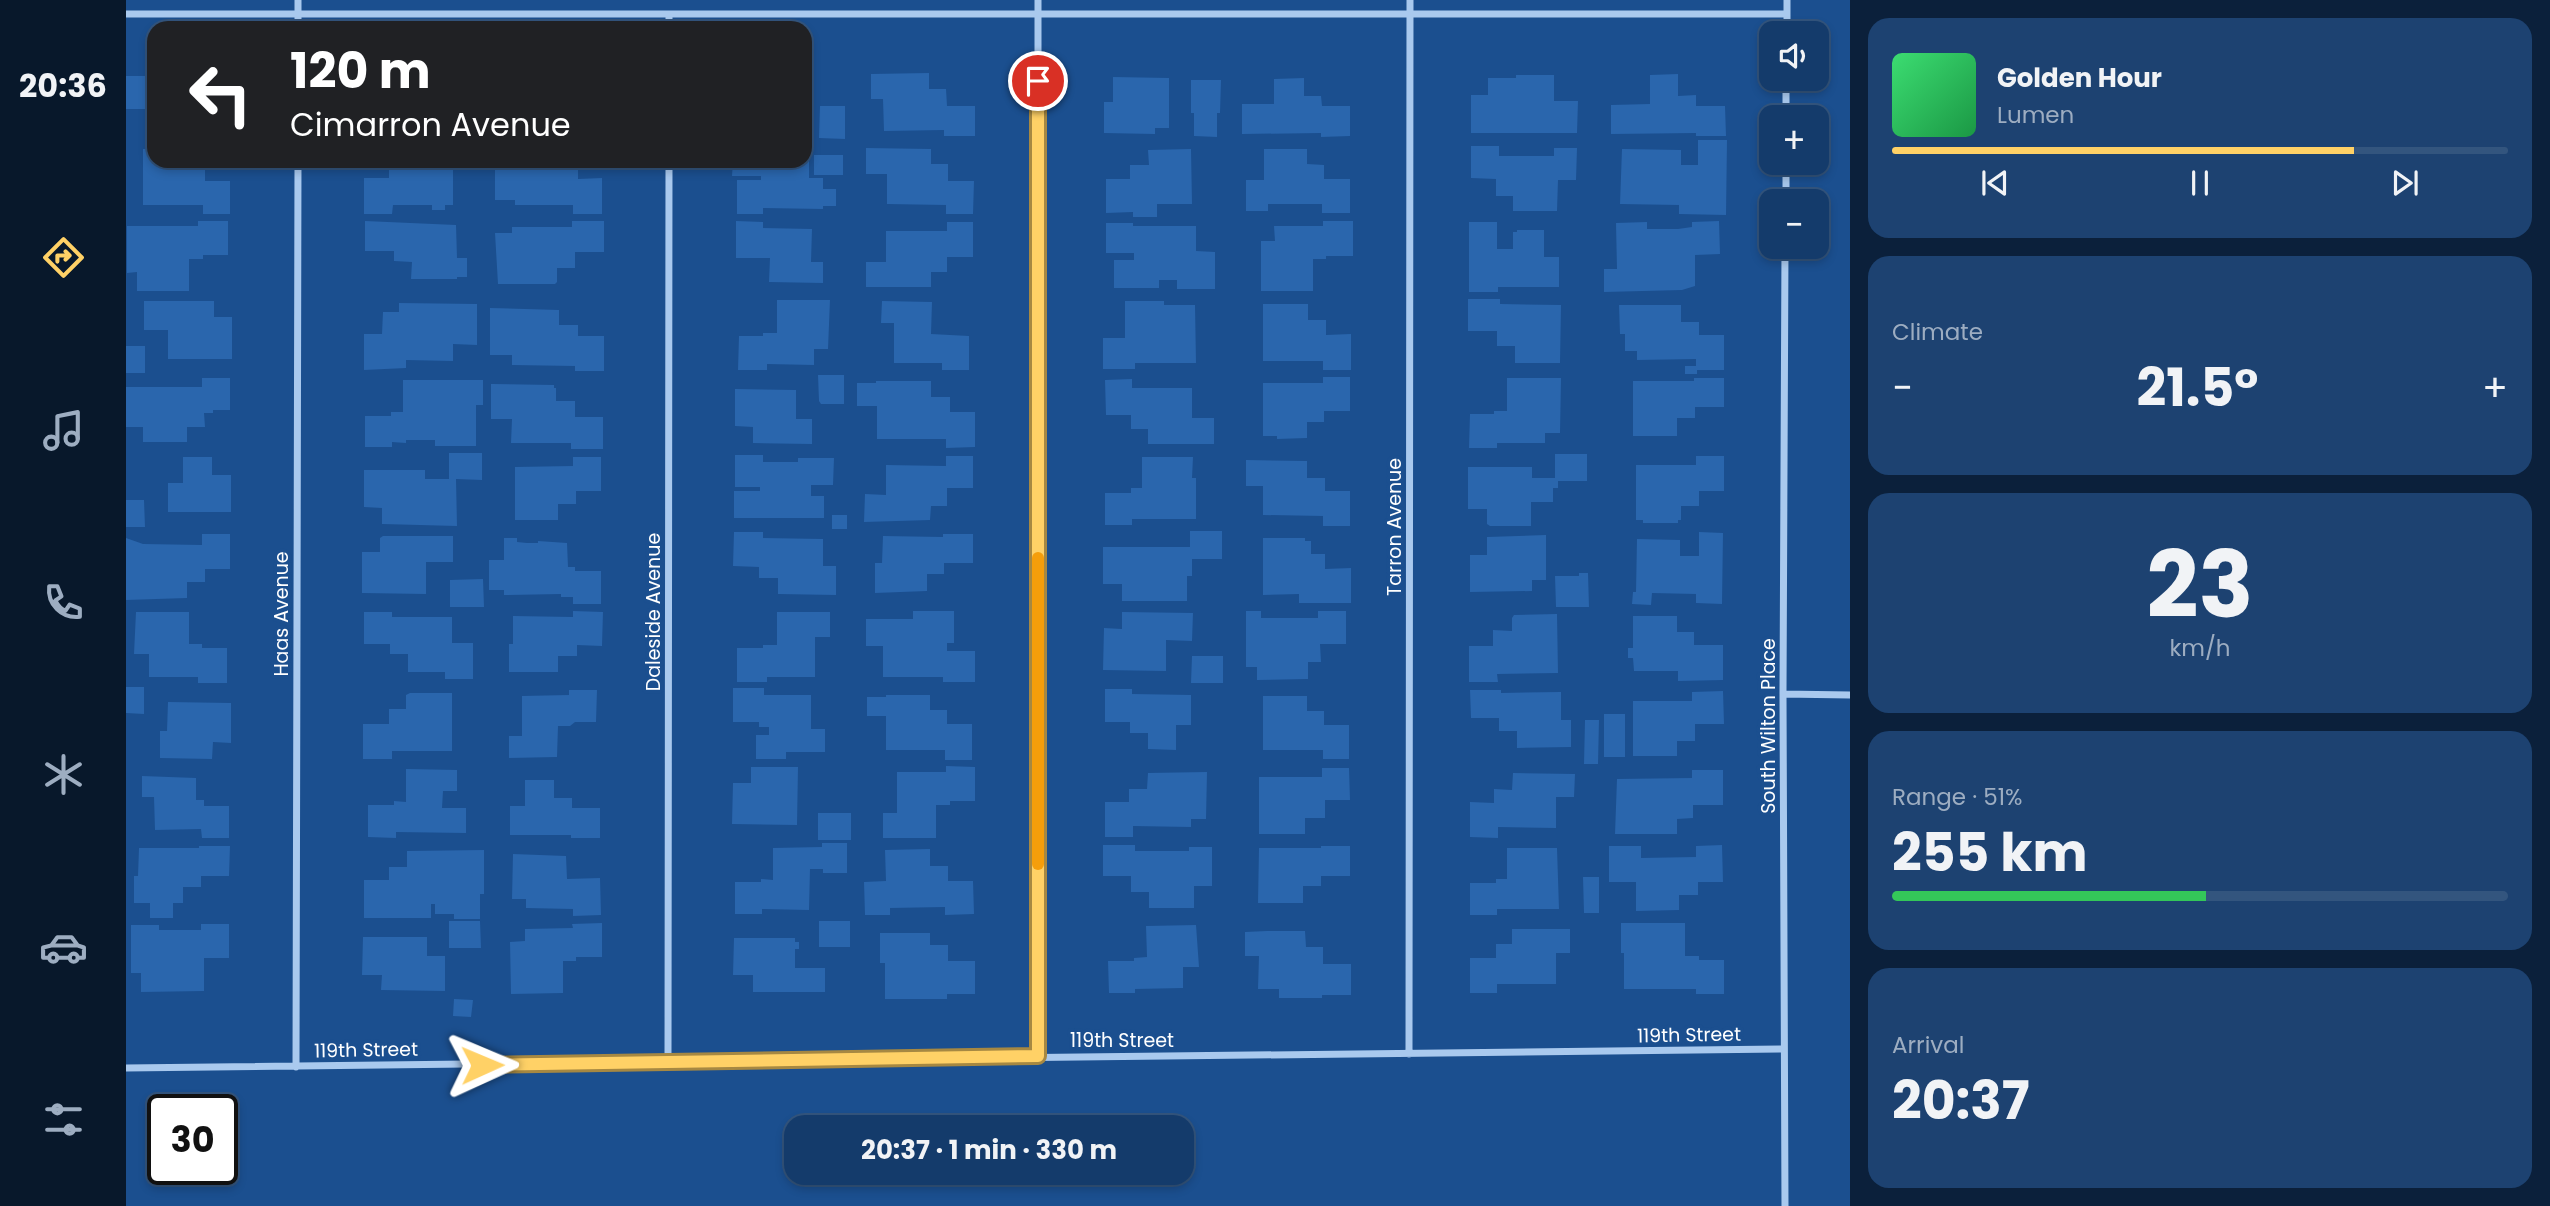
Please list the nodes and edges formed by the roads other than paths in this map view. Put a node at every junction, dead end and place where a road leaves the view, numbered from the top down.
1 (298, 0) edge
2 (1038, 0) edge
3 (1410, 0) edge
4 (1787, 0) edge
5 (126, 14) edge
6 (298, 14) junction
7 (1787, 14) junction
8 (669, 15) junction
9 (1038, 15) junction
10 (1410, 16) junction
11 (298, 21) edge
12 (669, 21) edge
13 (1787, 21) edge
14 (298, 168) edge
15 (669, 168) edge
16 (1786, 259) edge
17 (1783, 694) junction
18 (1850, 695) edge
19 (1783, 1049) junction
20 (1409, 1054) junction
21 (1038, 1056) junction
22 (667, 1062) junction
23 (296, 1067) junction
24 (126, 1068) edge
25 (1785, 1206) edge

1 - 6 street
2 - 9 street
3 - 10 street, Tarron Avenue
4 - 7 street
5 - 6 street
6 - 8 street
6 - 11 street
7 - 10 street
7 - 13 street
8 - 9 street
8 - 12 street
9 - 10 street
9 - 21 street
10 - 20 street, Tarron Avenue
14 - 23 street, Haas Avenue
15 - 22 street, Daleside Avenue
16 - 17 street, South Wilton Place
17 - 18 street
17 - 19 street, South Wilton Place
19 - 20 street, 119th Street
19 - 25 street, South Wilton Place
20 - 21 street, 119th Street
21 - 22 street, 119th Street
22 - 23 street, 119th Street
23 - 24 street, 119th Street

